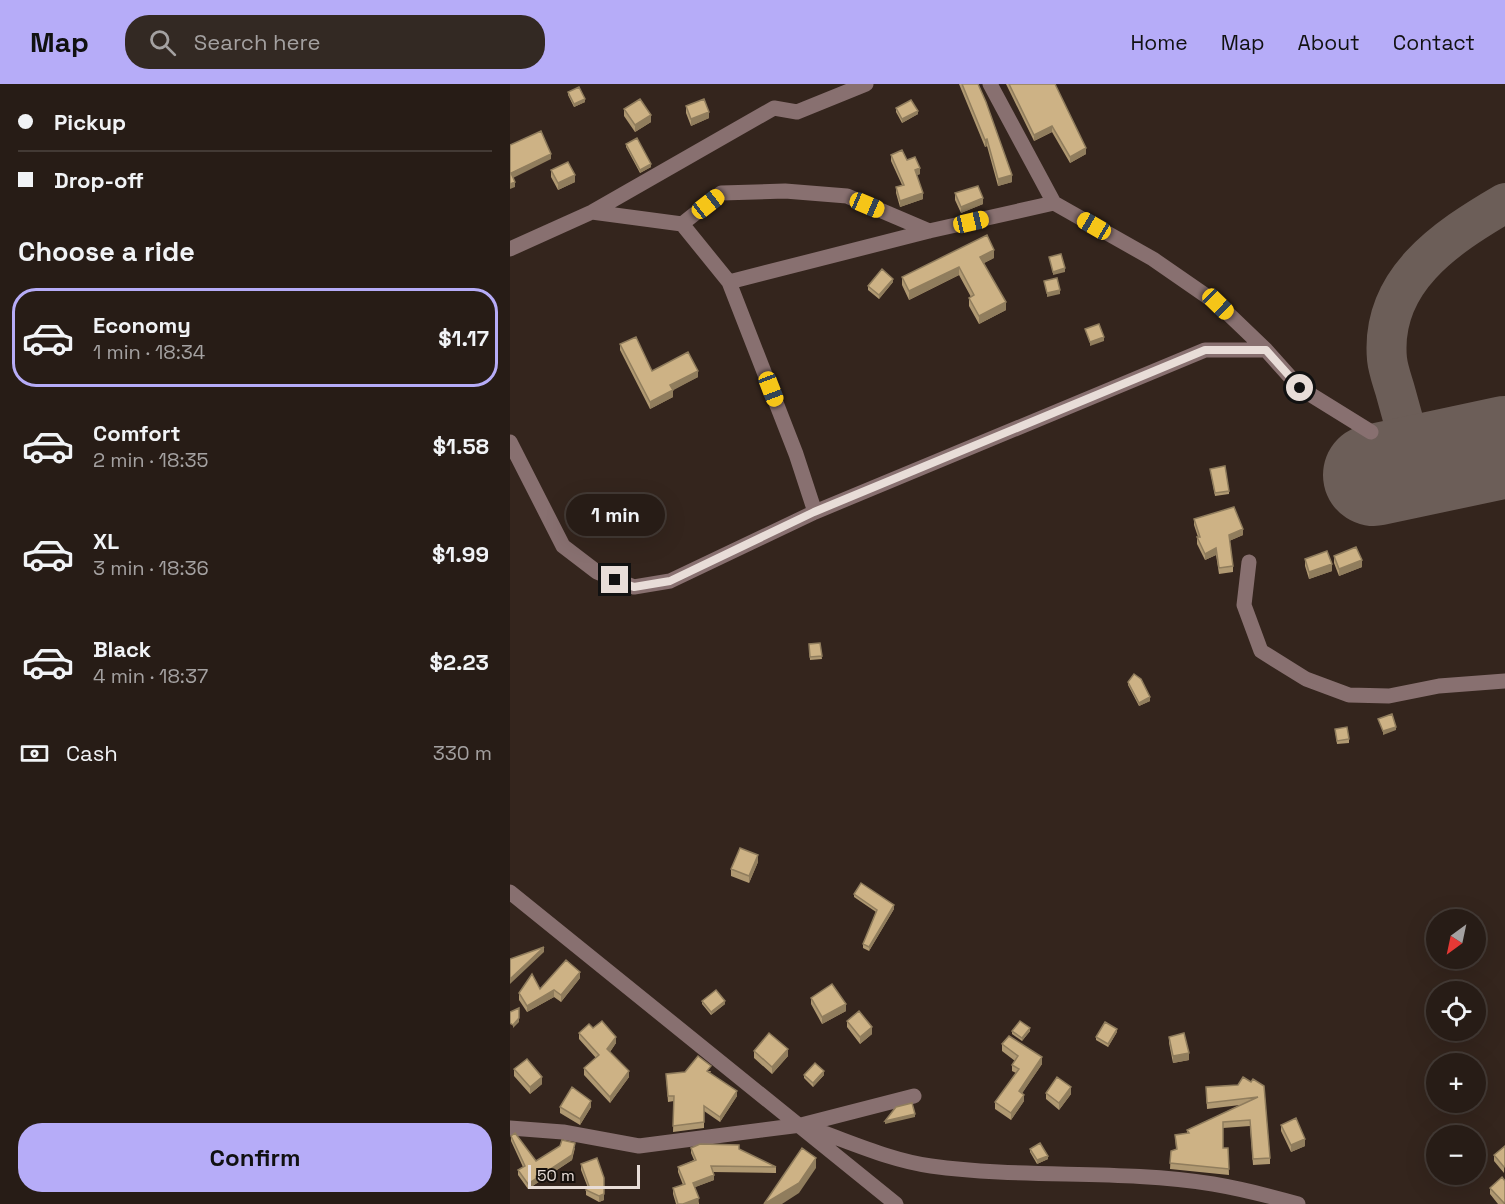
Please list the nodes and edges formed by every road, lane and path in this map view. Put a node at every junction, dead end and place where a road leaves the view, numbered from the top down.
1 (866, 84) edge
2 (990, 84) edge
3 (1054, 203) junction
4 (591, 212) junction
5 (682, 224) junction
6 (930, 231) junction
7 (510, 249) edge
8 (729, 282) junction
9 (1266, 350) junction
10 (1371, 432) dead end
11 (510, 442) edge
12 (814, 512) junction
13 (1249, 562) dead end
14 (1505, 681) edge
15 (510, 892) edge
16 (914, 1096) dead end
17 (801, 1125) junction
18 (510, 1128) edge
19 (896, 1204) edge
20 (1298, 1204) edge

1 - 4 street
2 - 3 street
3 - 6 street
3 - 9 street
4 - 5 street
4 - 7 street
5 - 6 street
5 - 8 street
6 - 8 street
8 - 12 street
9 - 10 street
9 - 12 street
11 - 12 street
13 - 14 street
15 - 17 street
16 - 17 street
17 - 18 street
17 - 19 street
17 - 20 street

